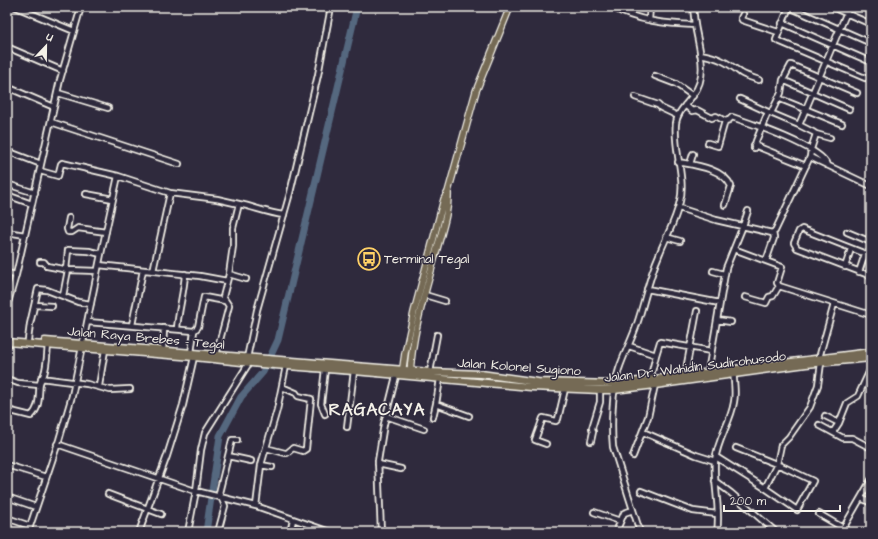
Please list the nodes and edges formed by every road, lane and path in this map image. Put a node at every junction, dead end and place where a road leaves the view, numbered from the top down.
1 (16, 7) edge
2 (81, 7) edge
3 (331, 7) edge
4 (510, 7) edge
5 (612, 7) edge
6 (650, 7) edge
7 (693, 7) edge
8 (789, 7) edge
9 (832, 7) edge
10 (849, 7) edge
11 (743, 14) dead end
12 (846, 14) junction
13 (649, 20) junction
14 (782, 23) junction
15 (871, 24) edge
16 (695, 26) junction
17 (840, 30) junction
18 (74, 32) junction
19 (778, 32) junction
20 (871, 43) edge
21 (833, 45) junction
22 (7, 47) edge
23 (700, 54) junction
24 (826, 61) junction
25 (871, 62) edge
26 (63, 71) junction
27 (655, 76) dead end
28 (819, 77) junction
29 (865, 78) dead end
30 (759, 80) dead end
31 (783, 80) junction
32 (7, 87) edge
33 (58, 93) junction
34 (813, 93) junction
35 (857, 93) dead end
36 (693, 96) junction
37 (635, 97) dead end
38 (778, 98) junction
39 (740, 99) dead end
40 (685, 106) junction
41 (54, 107) junction
42 (108, 108) dead end
43 (806, 109) junction
44 (849, 109) dead end
45 (770, 112) junction
46 (678, 116) junction
47 (726, 120) junction
48 (51, 122) junction
49 (842, 124) dead end
50 (799, 125) junction
51 (762, 128) junction
52 (816, 134) junction
53 (830, 138) dead end
54 (708, 143) dead end
55 (811, 149) junction
56 (7, 151) edge
57 (693, 154) dead end
58 (810, 156) junction
59 (678, 162) junction
60 (41, 164) junction
61 (179, 164) dead end
62 (690, 164) junction
63 (827, 165) junction
64 (806, 166) junction
65 (40, 171) junction
66 (118, 176) junction
67 (10, 185) dead end
68 (871, 186) edge
69 (448, 192) junction
70 (35, 193) junction
71 (170, 193) junction
72 (86, 194) dead end
73 (7, 195) edge
74 (114, 199) junction
75 (32, 204) junction
76 (239, 204) junction
77 (725, 205) dead end
78 (678, 208) junction
79 (748, 211) dead end
80 (284, 215) junction
81 (69, 218) dead end
82 (744, 226) junction
83 (7, 232) edge
84 (106, 232) junction
85 (773, 232) junction
86 (847, 232) dead end
87 (25, 235) junction
88 (666, 237) junction
89 (680, 241) dead end
90 (871, 242) edge
91 (734, 249) junction
92 (851, 249) junction
93 (101, 254) junction
94 (865, 254) junction
95 (871, 256) edge
96 (766, 261) junction
97 (40, 262) dead end
98 (99, 265) junction
99 (845, 267) junction
100 (67, 270) junction
101 (143, 270) junction
102 (98, 271) junction
103 (153, 271) junction
104 (713, 271) dead end
105 (859, 272) junction
106 (7, 273) edge
107 (185, 274) junction
108 (229, 274) junction
109 (724, 274) junction
110 (16, 275) junction
111 (871, 276) edge
112 (246, 279) dead end
113 (227, 281) junction
114 (779, 286) junction
115 (647, 289) junction
116 (9, 290) edge
117 (425, 295) junction
118 (63, 296) junction
119 (745, 296) dead end
120 (225, 301) junction
121 (445, 301) dead end
122 (720, 302) junction
123 (91, 304) junction
124 (834, 304) junction
125 (35, 305) junction
126 (7, 306) edge
127 (52, 306) dead end
128 (697, 311) dead end
129 (871, 315) edge
130 (717, 320) junction
131 (88, 322) junction
132 (731, 322) dead end
133 (412, 323) junction
134 (418, 324) junction
135 (132, 325) junction
136 (164, 328) junction
137 (177, 329) junction
138 (194, 331) junction
139 (437, 335) dead end
140 (7, 338) edge
141 (28, 340) junction
142 (7, 342) edge
143 (48, 345) junction
144 (82, 346) junction
145 (629, 346) junction
146 (690, 346) junction
147 (105, 350) junction
148 (163, 350) junction
149 (711, 351) junction
150 (871, 352) edge
151 (192, 355) junction
152 (216, 355) junction
153 (656, 355) junction
154 (871, 358) edge
155 (248, 360) junction
156 (820, 360) junction
157 (283, 364) junction
158 (871, 368) edge
159 (410, 370) junction
160 (324, 372) junction
161 (430, 372) junction
162 (708, 372) junction
163 (734, 372) junction
164 (354, 374) junction
165 (398, 374) junction
166 (685, 375) junction
167 (870, 375) edge
168 (410, 377) junction
169 (41, 378) junction
170 (7, 379) edge
171 (650, 380) junction
172 (440, 381) junction
173 (75, 382) junction
174 (39, 385) junction
175 (655, 385) junction
176 (99, 386) junction
177 (282, 387) junction
178 (615, 387) junction
179 (130, 389) dead end
180 (565, 389) junction
181 (600, 390) junction
182 (436, 404) junction
183 (7, 410) edge
184 (325, 414) dead end
185 (386, 416) junction
186 (470, 416) dead end
187 (825, 416) dead end
188 (433, 417) dead end
189 (839, 423) junction
190 (819, 425) dead end
191 (347, 427) dead end
192 (424, 429) dead end
193 (643, 432) junction
194 (834, 432) junction
195 (237, 440) dead end
196 (591, 441) dead end
197 (57, 444) junction
198 (546, 444) dead end
199 (266, 448) junction
200 (736, 448) dead end
201 (871, 448) edge
202 (228, 456) junction
203 (633, 456) dead end
204 (716, 459) junction
205 (251, 461) dead end
206 (378, 464) junction
207 (777, 464) junction
208 (261, 465) junction
209 (10, 466) dead end
210 (272, 467) dead end
211 (401, 470) dead end
212 (46, 477) junction
213 (160, 478) junction
214 (871, 480) edge
215 (715, 481) junction
216 (765, 488) junction
217 (197, 491) junction
218 (641, 491) dead end
219 (108, 494) dead end
220 (7, 497) edge
221 (222, 497) junction
222 (863, 499) junction
223 (871, 503) edge
224 (256, 506) junction
225 (36, 507) junction
226 (148, 508) junction
227 (632, 511) junction
228 (594, 512) dead end
229 (161, 514) dead end
230 (717, 514) junction
231 (819, 514) dead end
232 (7, 518) edge
233 (293, 520) junction
234 (620, 521) junction
235 (30, 526) junction
236 (842, 530) edge
237 (28, 532) edge
238 (139, 532) edge
239 (188, 532) edge
240 (218, 532) edge
241 (290, 532) edge
242 (330, 532) edge
243 (381, 532) edge
244 (616, 532) edge
245 (640, 532) edge
246 (717, 532) edge
247 (776, 532) edge

1 - 18 street
2 - 18 street
3 - 80 street
4 - 69 main road
5 - 13 street
6 - 13 street
7 - 16 street
8 - 14 street
8 - 17 street
9 - 12 street
10 - 12 street
11 - 19 street
12 - 15 street
12 - 17 street
13 - 16 street
14 - 19 street
14 - 21 street
16 - 23 street
17 - 20 street
17 - 21 street
18 - 26 street
19 - 24 street
21 - 24 street
21 - 25 street
22 - 26 street
23 - 30 street
23 - 36 street
24 - 28 street
24 - 29 street
26 - 33 street
27 - 36 street
28 - 31 street
28 - 34 street
28 - 35 street
31 - 34 street
31 - 38 street
32 - 41 street
33 - 41 street
33 - 42 street
34 - 43 street
34 - 44 street
36 - 40 street
37 - 46 street
38 - 43 street
38 - 45 street
39 - 45 street
40 - 46 street
40 - 47 street
41 - 48 street
43 - 49 street
43 - 50 street
45 - 50 street
45 - 51 street
46 - 59 street
47 - 51 street
47 - 54 street
48 - 60 street
48 - 61 street
50 - 52 street
51 - 55 street
51 - 64 street
52 - 53 street
52 - 55 street
55 - 58 street
55 - 63 street
56 - 60 street
57 - 62 street
58 - 63 street
58 - 64 street
59 - 62 street
59 - 78 street
60 - 65 street
62 - 77 street
63 - 68 street
64 - 85 street
65 - 66 street
65 - 70 street
66 - 71 street
66 - 74 street
67 - 70 street
69 - 117 main road
69 - 133 main road
70 - 75 street
71 - 76 street
71 - 103 street
72 - 74 street
73 - 75 street
74 - 84 street
75 - 87 street
76 - 80 street
76 - 108 street
78 - 82 street
78 - 88 street
79 - 82 street
80 - 155 street
81 - 84 street
82 - 85 street
82 - 91 street
83 - 87 street
84 - 93 street
85 - 96 street
86 - 90 street
87 - 110 street
88 - 89 street
88 - 115 street
91 - 96 street
91 - 109 street
92 - 94 street
92 - 99 street
92 - 99 street
93 - 98 street
93 - 100 street
94 - 95 street
94 - 105 street
96 - 114 street
97 - 100 street
98 - 101 street
98 - 102 street
99 - 105 street
100 - 102 street
100 - 118 street
101 - 103 street
101 - 135 street
102 - 123 street
103 - 107 street
104 - 109 street
105 - 111 street
106 - 110 street
107 - 113 street
107 - 137 street
108 - 112 street
108 - 113 street
109 - 122 street
110 - 116 street
113 - 120 street
114 - 119 street
114 - 124 street
115 - 122 street
115 - 145 street
116 - 126 street
117 - 121 street
117 - 134 main road
118 - 123 street
118 - 125 street
120 - 138 street
120 - 152 street
122 - 130 street
123 - 131 street
124 - 129 street
124 - 156 street
125 - 127 street
125 - 141 street
128 - 146 street
130 - 132 street
130 - 149 street
131 - 135 street
131 - 144 street
133 - 134 main road
133 - 165 main road
134 - 159 main road
135 - 136 street
136 - 137 street
136 - 148 street
137 - 138 street
138 - 151 street
139 - 161 street
140 - 141 highway, Jalan Raya Brebes - Tegal
141 - 144 highway, Jalan Raya Brebes - Tegal
142 - 143 highway, Jalan Raya Brebes - Tegal
143 - 144 highway, Jalan Raya Brebes - Tegal
143 - 169 street
144 - 147 highway, Jalan Raya Brebes - Tegal
144 - 148 highway, Jalan Raya Brebes - Tegal
144 - 173 street
145 - 153 street
145 - 178 street
146 - 149 street
146 - 153 street
146 - 166 street
147 - 151 highway, Jalan Raya Brebes - Tegal
147 - 176 street
148 - 151 highway, Jalan Raya Brebes - Tegal
149 - 162 street
150 - 156 highway
151 - 152 highway, Jalan Raya Brebes - Tegal
151 - 155 highway, Jalan Raya Brebes - Tegal
151 - 213 street
152 - 155 highway, Jalan Raya Brebes - Tegal
153 - 171 street
154 - 156 highway, Jalan Dr. Wahidin Sudirohusodo
155 - 157 highway, Jalan Raya Brebes - Tegal
155 - 217 street
156 - 163 highway, Jalan Dr. Wahidin Sudirohusodo
156 - 207 street
157 - 160 highway, Jalan Kolonel Sugiono
157 - 165 highway, Jalan Kolonel Sugiono
157 - 177 street
158 - 167 street
159 - 161 highway, Jalan Kolonel Sugiono
159 - 165 highway, Jalan Kolonel Sugiono
159 - 168 main road
160 - 164 highway, Jalan Kolonel Sugiono
160 - 184 street
161 - 178 highway, Jalan Kolonel Sugiono
162 - 163 highway, Jalan Kolonel Sugiono
162 - 166 highway, Jalan Kolonel Sugiono
163 - 175 highway, Jalan Dr. Wahidin Sudirohusodo
163 - 204 street
164 - 165 highway, Jalan Kolonel Sugiono
164 - 191 street
165 - 168 highway, Jalan Dr. Wahidin Sudirohusodo
165 - 185 street
166 - 171 highway, Jalan Kolonel Sugiono
167 - 189 street
168 - 172 highway, Jalan Dr. Wahidin Sudirohusodo
169 - 173 street
169 - 174 street
170 - 174 street
171 - 178 highway, Jalan Kolonel Sugiono
172 - 180 highway, Jalan Dr. Wahidin Sudirohusodo
172 - 182 street
173 - 176 street
173 - 197 street
174 - 183 street
175 - 178 highway, Jalan Dr. Wahidin Sudirohusodo
175 - 193 street
176 - 179 street
177 - 199 street
177 - 199 street
178 - 181 highway, Jalan Dr. Wahidin Sudirohusodo
178 - 227 street
180 - 181 highway, Jalan Dr. Wahidin Sudirohusodo
180 - 198 street
181 - 196 street
182 - 186 street
182 - 188 street
185 - 192 street
185 - 206 street
187 - 189 street
189 - 194 street
190 - 194 street
193 - 203 street
193 - 204 street
194 - 201 street
195 - 202 street
197 - 212 street
197 - 213 street
199 - 208 street
200 - 207 street
202 - 205 street
202 - 221 street
204 - 215 street
204 - 216 street
206 - 211 street
206 - 243 street
207 - 216 street
207 - 216 street
208 - 210 street
208 - 224 street
209 - 212 street
212 - 225 street
213 - 217 street
213 - 226 street
214 - 222 street
215 - 230 street
215 - 247 street
217 - 221 street
217 - 239 street
218 - 230 street
219 - 226 street
220 - 225 street
221 - 224 street
221 - 240 street
222 - 223 street
222 - 236 street
224 - 233 street
225 - 235 street
226 - 229 street
226 - 238 street
227 - 234 street
227 - 245 street
228 - 234 street
230 - 246 street
231 - 236 street
232 - 235 street
233 - 241 street
233 - 242 street
234 - 244 street
235 - 237 street

